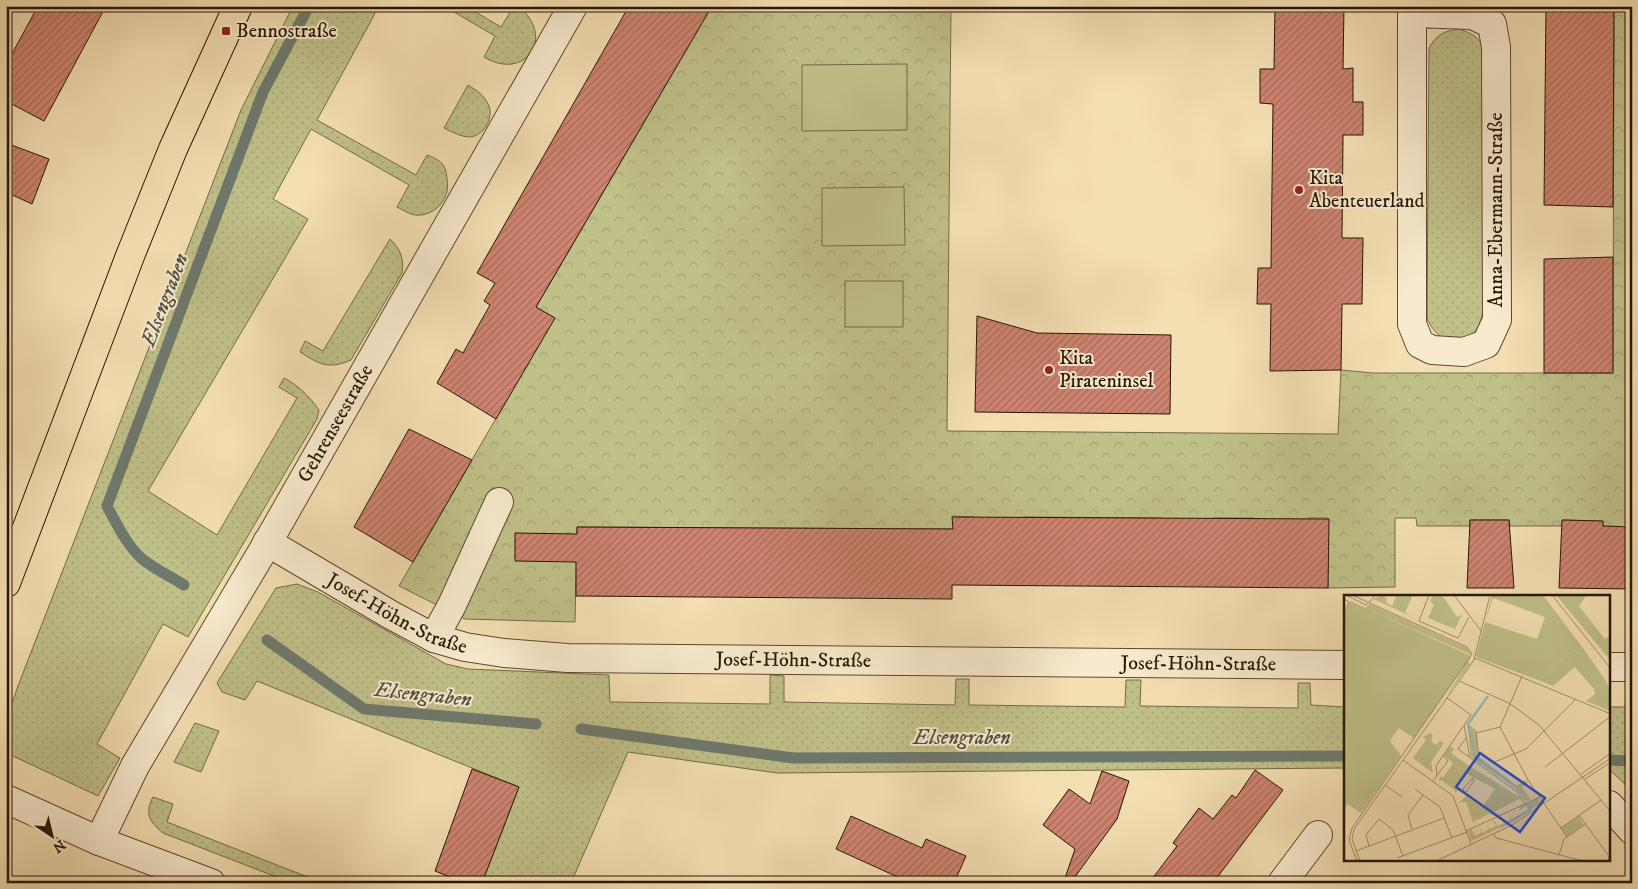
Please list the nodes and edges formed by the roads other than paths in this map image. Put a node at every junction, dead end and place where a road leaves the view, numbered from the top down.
1 (238, 6) edge
2 (573, 6) edge
3 (1412, 10) edge
4 (500, 502) dead end
5 (268, 542) junction
6 (6, 583) edge
7 (434, 638) junction
8 (1344, 665) edge
9 (1610, 667) edge
10 (1632, 667) edge
11 (6, 799) edge
12 (1610, 806) edge
13 (1632, 830) edge
14 (1318, 835) dead end
15 (99, 841) junction
16 (210, 883) edge
17 (1282, 883) edge

1 - 6 main road
2 - 5 street, Gehrenseestraße
3 - 3 street, Anna-Ebermann-Straße
4 - 7 street
5 - 7 street, Josef-Höhn-Straße
5 - 15 street, Gehrenseestraße
7 - 8 street, Josef-Höhn-Straße
9 - 10 street
11 - 15 street
12 - 13 street
14 - 17 street
15 - 16 street

